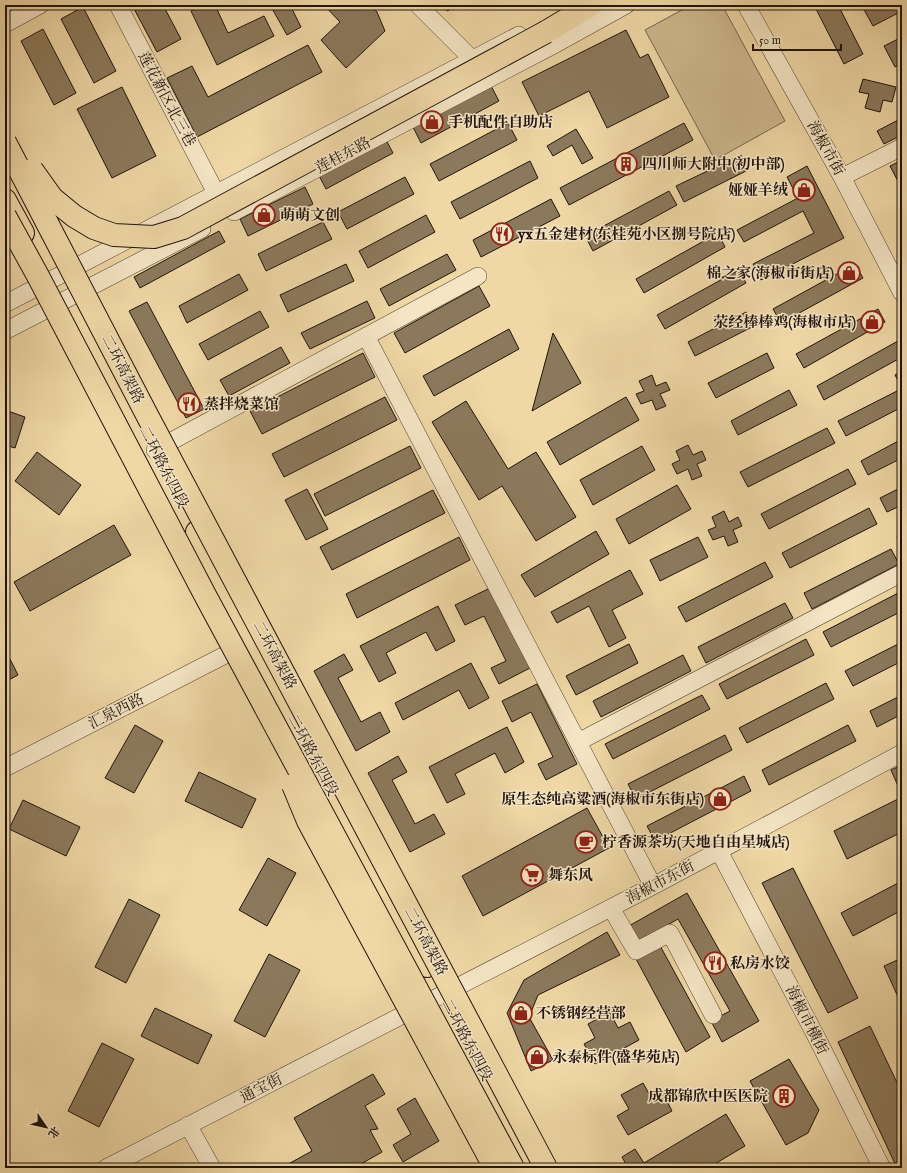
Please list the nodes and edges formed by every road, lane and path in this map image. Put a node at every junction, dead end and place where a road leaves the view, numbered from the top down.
1 (40, 5) edge
2 (118, 5) edge
3 (418, 5) edge
4 (626, 5) edge
5 (746, 5) edge
6 (581, 6) edge
7 (5, 24) edge
8 (472, 59) junction
9 (5, 131) edge
10 (5, 142) edge
11 (902, 147) edge
12 (5, 163) edge
13 (842, 177) junction
14 (216, 193) junction
15 (5, 200) edge
16 (5, 216) edge
17 (478, 276) dead end
18 (56, 277) junction
19 (902, 293) edge
20 (67, 299) junction
21 (5, 304) edge
22 (5, 331) edge
23 (366, 336) junction
24 (155, 450) junction
25 (902, 573) edge
26 (254, 641) junction
27 (231, 654) junction
28 (578, 742) junction
29 (902, 753) edge
30 (5, 768) edge
31 (719, 851) junction
32 (653, 886) junction
33 (611, 908) junction
34 (443, 995) junction
35 (417, 1009) junction
36 (713, 1015) dead end
37 (188, 1125) junction
38 (534, 1144) junction
39 (106, 1168) edge
40 (212, 1168) edge
41 (495, 1168) edge
42 (502, 1168) edge
43 (513, 1168) edge
44 (535, 1168) edge
45 (546, 1168) edge
46 (882, 1168) edge

1 - 7 street
2 - 14 street, 莲花新区北三巷
3 - 8 street
4 - 20 street, 莲桂东路
5 - 13 street, 海椒市街
6 - 8 street, 莲桂东路
6 - 9 main road, bridge
8 - 14 street, 莲桂东路
10 - 38 main road, 二环高架路, bridge
11 - 13 street
12 - 18 main road
13 - 19 street, 海椒市街
14 - 18 street, 莲桂东路
15 - 18 main road
16 - 27 main road, 二环高架路, bridge
17 - 23 street
18 - 20 main road
18 - 21 street, 莲桂东路
20 - 22 street, 莲桂东路
20 - 24 main road, 二环路东四段
20 - 27 main road, 二环路东四段
23 - 24 street
23 - 28 street
24 - 26 main road, 二环路东四段
25 - 28 street
26 - 34 main road, 二环路东四段
26 - 38 main road, bridge
27 - 30 street, 汇泉西路
27 - 35 main road, 二环路东四段
27 - 41 main road, bridge
27 - 43 main road, 二环高架路, bridge
28 - 32 street
29 - 31 street, 海椒市东街
31 - 32 street, 海椒市东街
31 - 46 street, 海椒市横街
32 - 33 street, 海椒市东街
33 - 34 street, 海椒市东街
33 - 36 street
34 - 35 street, 海椒市东街
34 - 44 main road, 二环路东四段
35 - 37 street, 通宝街
35 - 42 main road, 二环路东四段
37 - 39 street, 通宝街
37 - 40 street
38 - 45 main road, 二环高架路, bridge

